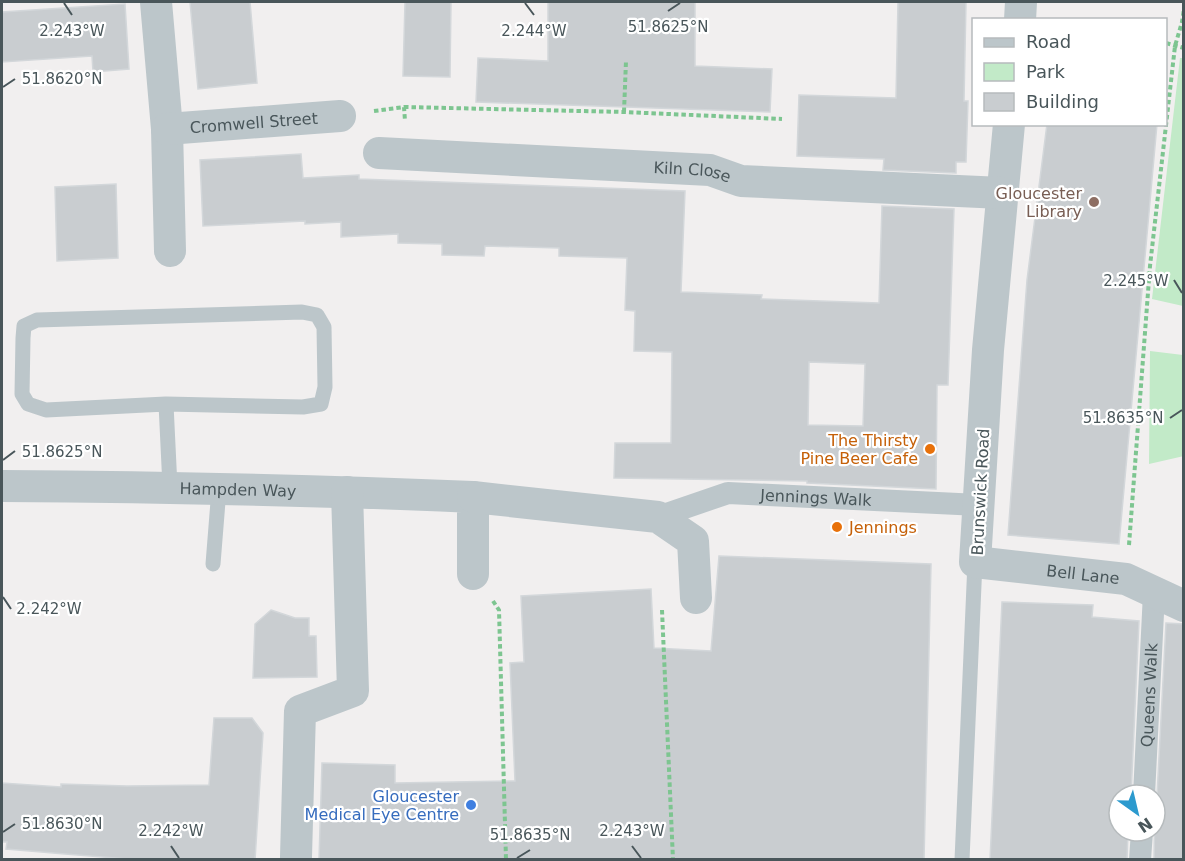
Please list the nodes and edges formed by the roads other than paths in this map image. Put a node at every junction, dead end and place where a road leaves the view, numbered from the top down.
1 (156, 2) edge
2 (1021, 2) edge
3 (1020, 18) edge
4 (340, 116) dead end
5 (1009, 126) edge
6 (167, 129) junction
7 (379, 153) dead end
8 (1002, 193) junction
9 (170, 251) dead end
10 (166, 404) junction
11 (2, 486) edge
12 (170, 487) junction
13 (219, 489) junction
14 (347, 492) junction
15 (473, 497) junction
16 (979, 505) junction
17 (658, 517) junction
18 (975, 562) junction
19 (213, 564) dead end
20 (473, 574) road end
21 (1154, 593) junction
22 (696, 598) dead end
23 (1184, 606) edge
24 (1145, 783) edge
25 (1141, 843) edge
26 (296, 857) dead end
27 (962, 860) edge
28 (1140, 860) edge

1 - 6 street, Cromwell Street
2 - 3 street
4 - 6 street, Cromwell Street
5 - 8 street, Brunswick Road
6 - 9 street, Cromwell Street
7 - 8 street, Kiln Close
8 - 16 street, Brunswick Road
10 - 10 lane
10 - 12 lane
11 - 12 street, Hampden Way
12 - 13 street, Hampden Way
13 - 14 street, Hampden Way
13 - 19 lane
14 - 15 street, Hampden Way
14 - 26 street
15 - 17 street, Hampden Way
15 - 20 street
16 - 17 street, Jennings Walk
16 - 18 street, Brunswick Road
17 - 22 street, Hampden Way
18 - 21 street, Bell Lane
18 - 27 lane, Brunswick Road
21 - 23 street, Bell Lane
21 - 24 street, Queens Walk
25 - 28 street

